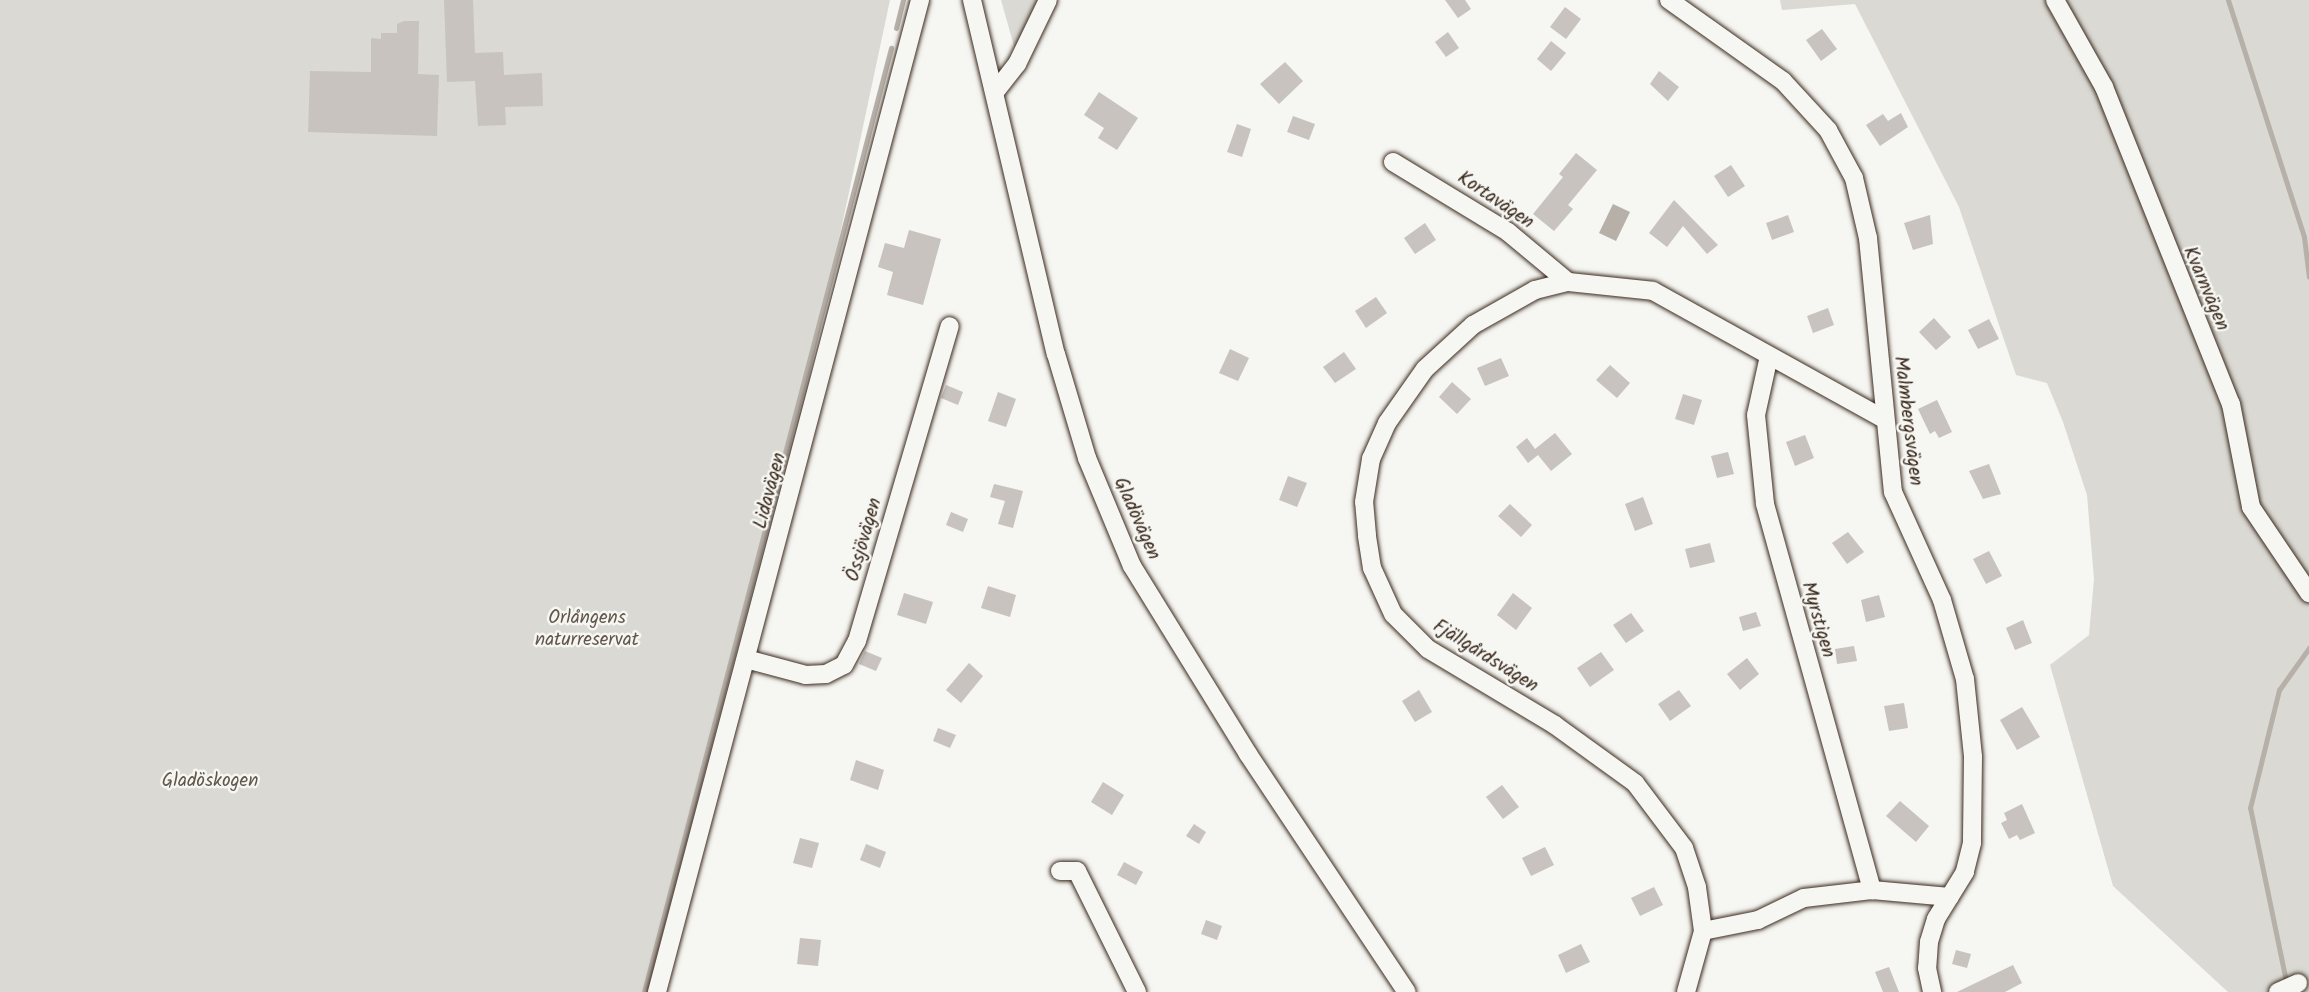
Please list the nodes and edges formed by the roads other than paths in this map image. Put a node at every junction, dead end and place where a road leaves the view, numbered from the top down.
1 (920, 0) edge
2 (972, 0) edge
3 (1048, 0) edge
4 (1669, 0) edge
5 (2055, 0) edge
6 (995, 92) junction
7 (1393, 162) dead end
8 (1568, 282) junction
9 (950, 327) dead end
10 (1769, 356) junction
11 (1882, 418) junction
12 (2309, 593) edge
13 (747, 659) junction
14 (1060, 872) dead end
15 (1872, 890) junction
16 (1951, 897) junction
17 (1703, 931) junction
18 (2298, 982) dead end
19 (657, 992) edge
20 (1137, 992) edge
21 (1407, 992) edge
22 (1686, 992) edge
23 (1932, 992) edge
24 (2278, 992) edge

1 - 13 street, Lidavägen
2 - 6 street, Gladövägen
3 - 6 street
4 - 11 street, Malmbergsvägen
5 - 12 street, Kvarnvägen
6 - 21 street, Gladövägen
7 - 8 street, Kortavägen
8 - 10 street, Fjällgårdsvägen
8 - 17 street, Fjällgårdsvägen
9 - 13 street, Össjövägen
10 - 11 street, Fjällgårdsvägen
10 - 15 street, Myrstigen
11 - 16 street, Malmbergsvägen
13 - 19 street, Lidavägen
14 - 20 street
15 - 16 street
15 - 17 street
16 - 23 street, Malmbergsvägen
17 - 22 street, Fjällgårdsvägen
18 - 24 street

